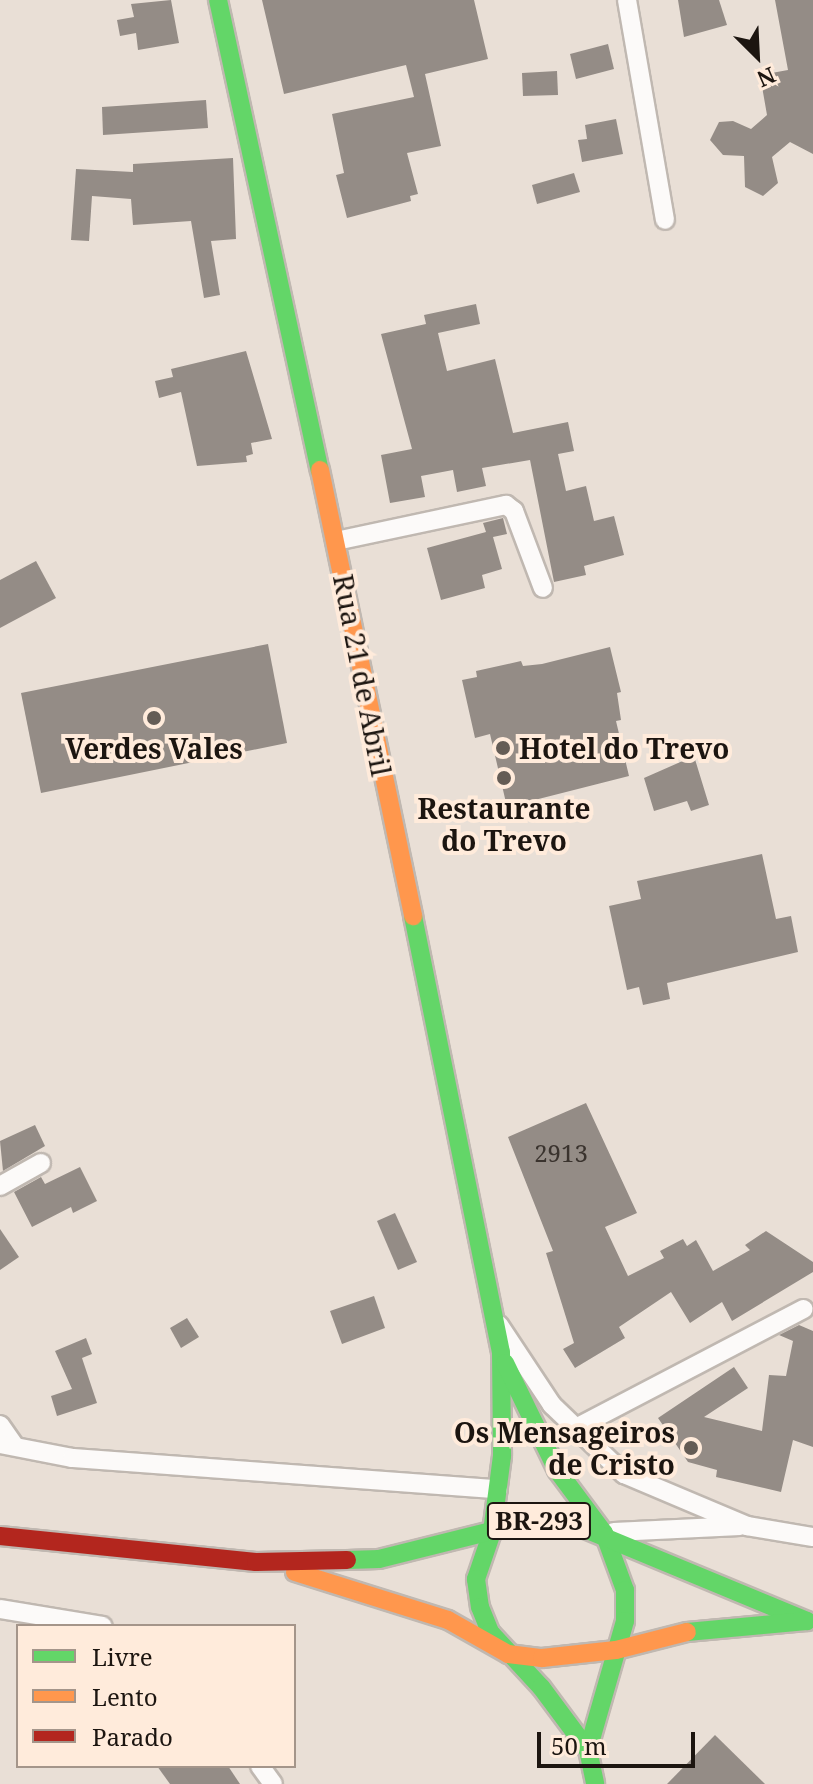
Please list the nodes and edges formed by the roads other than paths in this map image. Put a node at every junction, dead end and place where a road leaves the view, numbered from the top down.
1 (218, 0) edge
2 (627, 0) edge
3 (665, 220) dead end
4 (336, 541) junction
5 (543, 588) dead end
6 (41, 1163) dead end
7 (0, 1186) edge
8 (804, 1309) dead end
9 (493, 1316) junction
10 (501, 1352) junction
11 (0, 1425) edge
12 (574, 1429) junction
13 (7, 1445) edge
14 (498, 1489) junction
15 (747, 1526) junction
16 (492, 1532) junction
17 (604, 1533) junction
18 (0, 1536) edge
19 (813, 1537) edge
20 (256, 1562) junction
21 (0, 1609) edge
22 (810, 1621) edge
23 (91, 1624) edge
24 (616, 1650) junction
25 (508, 1654) junction
26 (588, 1750) junction
27 (595, 1784) edge

1 - 4 main road, Rua 21 de Abril
2 - 3 street
4 - 5 street
4 - 9 main road, Rua 21 de Abril
6 - 7 street
8 - 12 street
9 - 10 main road, Rua 21 de Abril
9 - 12 street
10 - 14 main road, Rua 21 de Abril
10 - 17 main road, Rua 21 de Abril
11 - 13 street
12 - 15 street
13 - 14 street
14 - 16 main road, Rua 21 de Abril
15 - 17 street
15 - 19 street
16 - 17 main road, BR-293
16 - 20 main road, BR-293
16 - 25 main road
17 - 22 main road, BR-293
17 - 24 main road
18 - 20 main road, BR-293
20 - 25 main road, BR-293
21 - 23 street
22 - 24 main road, BR-293
24 - 25 main road, BR-293
24 - 26 main road
25 - 26 main road
26 - 27 main road

